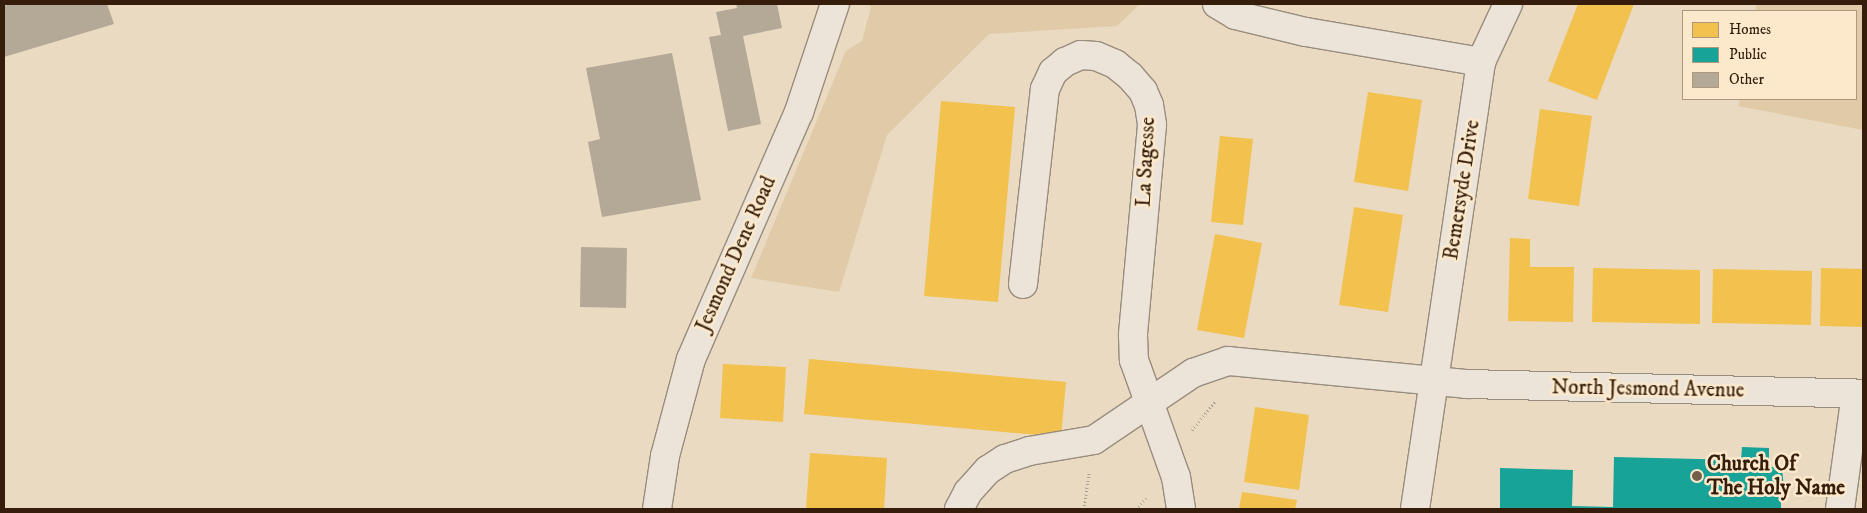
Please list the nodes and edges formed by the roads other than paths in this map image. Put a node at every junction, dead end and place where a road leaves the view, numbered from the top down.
1 (835, 4) edge
2 (1217, 4) edge
3 (1508, 4) edge
4 (1481, 62) junction
5 (1023, 284) dead end
6 (1432, 382) junction
7 (1860, 394) edge
8 (1148, 404) junction
9 (657, 509) edge
10 (959, 509) edge
11 (1181, 509) edge
12 (1415, 509) edge
13 (1840, 509) edge

1 - 9 street, Jesmond Dene Road
2 - 4 street
3 - 4 street, Bemersyde Drive
4 - 6 street, Bemersyde Drive
5 - 8 street, La Sagesse
6 - 7 street, North Jesmond Avenue
6 - 8 street
6 - 12 street, Bemersyde Drive
7 - 13 street
8 - 10 street
8 - 11 street, La Sagesse

